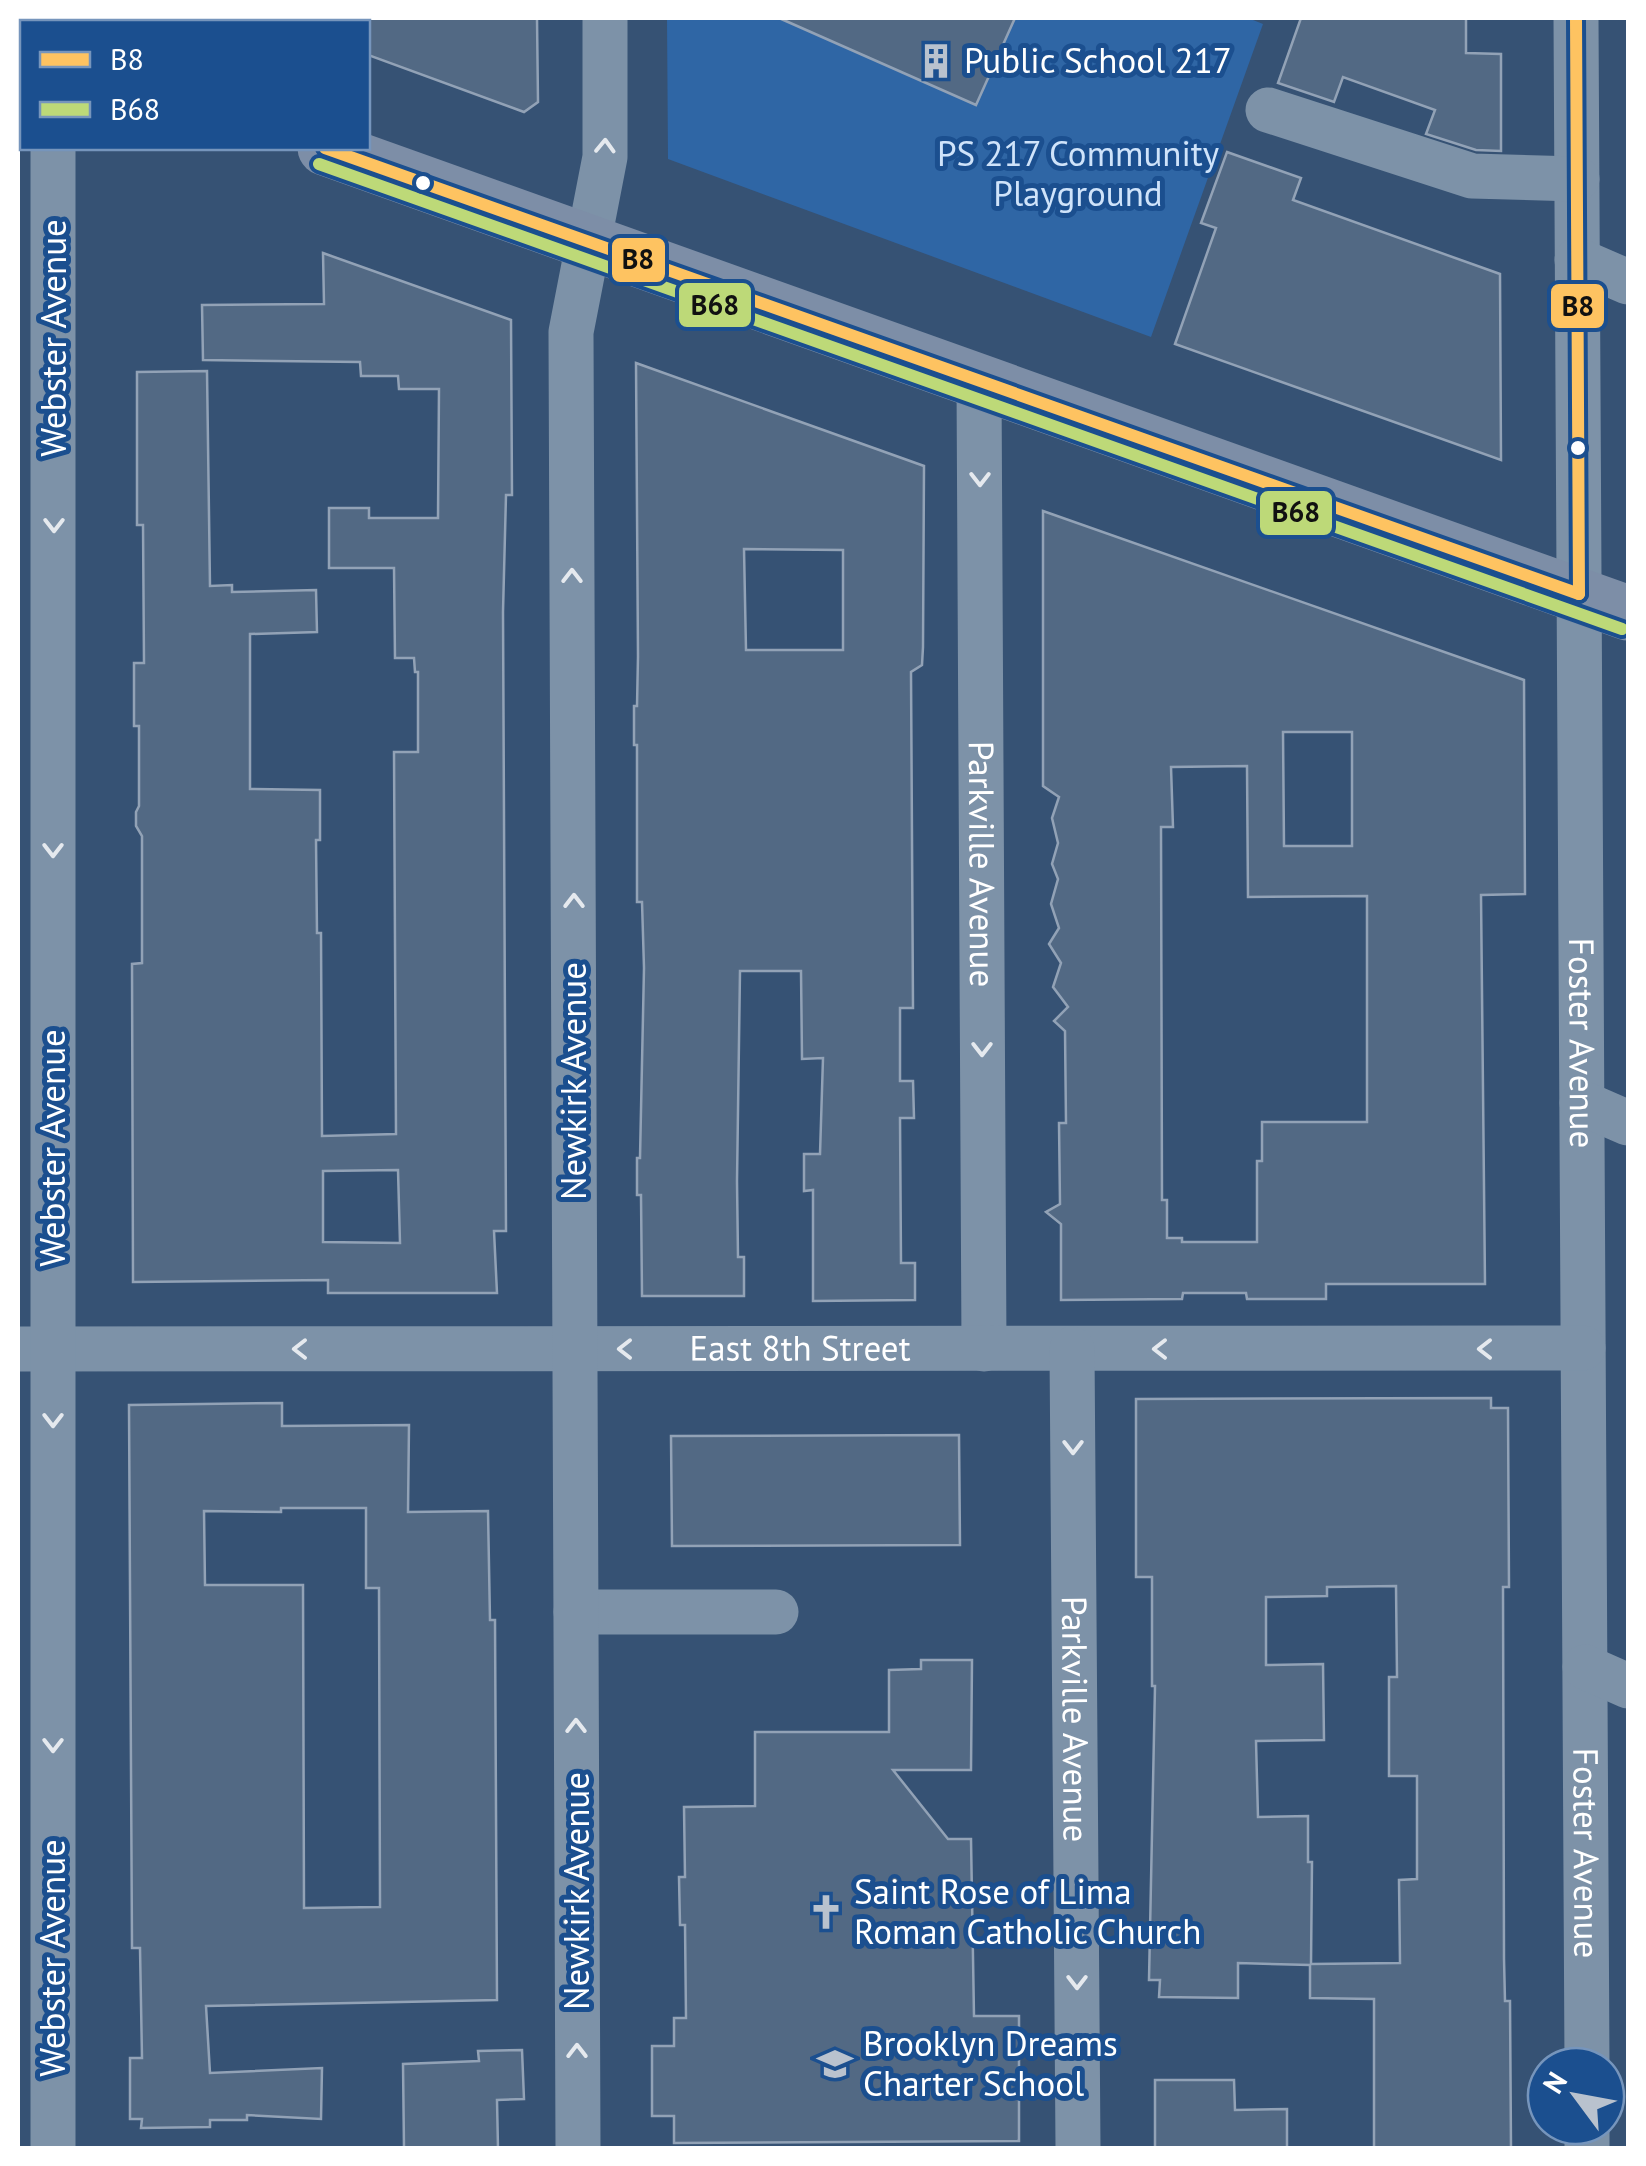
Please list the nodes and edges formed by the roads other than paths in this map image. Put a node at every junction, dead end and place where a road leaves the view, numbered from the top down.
1 (606, 18) edge
2 (1576, 18) edge
3 (1268, 110) dead end
4 (54, 150) edge
5 (331, 150) edge
6 (1577, 179) junction
7 (589, 242) junction
8 (1577, 260) junction
9 (1628, 282) edge
10 (979, 382) junction
11 (1604, 604) edge
12 (1582, 1102) junction
13 (1628, 1123) edge
14 (1582, 1348) junction
15 (36, 1349) edge
16 (576, 1349) junction
17 (984, 1349) junction
18 (1072, 1349) junction
19 (576, 1612) junction
20 (776, 1612) dead end
21 (1585, 1666) junction
22 (1628, 1686) edge
23 (1587, 2046) edge
24 (53, 2148) edge
25 (578, 2148) edge
26 (1078, 2148) edge

7 -> 1 street, Newkirk Avenue
2 - 6 street, Foster Avenue
3 - 6 street
4 -> 15 street, Webster Avenue
5 - 7 main road
6 - 8 street, Foster Avenue
7 - 10 main road
16 -> 7 street, Newkirk Avenue
8 - 9 street
8 - 11 street, Foster Avenue
10 - 11 main road
10 -> 17 street, Parkville Avenue
11 - 12 street, Foster Avenue
12 - 13 street
12 - 14 street, Foster Avenue
14 -> 18 street, East 8th Street
14 - 21 street, Foster Avenue
16 -> 15 street, East 8th Street
15 -> 24 street, Webster Avenue
17 -> 16 street, East 8th Street
16 - 19 street, Newkirk Avenue
17 - 18 street, East 8th Street
18 -> 26 street, Parkville Avenue
19 - 20 street
25 -> 19 street, Newkirk Avenue
21 - 22 street
21 - 23 street, Foster Avenue

